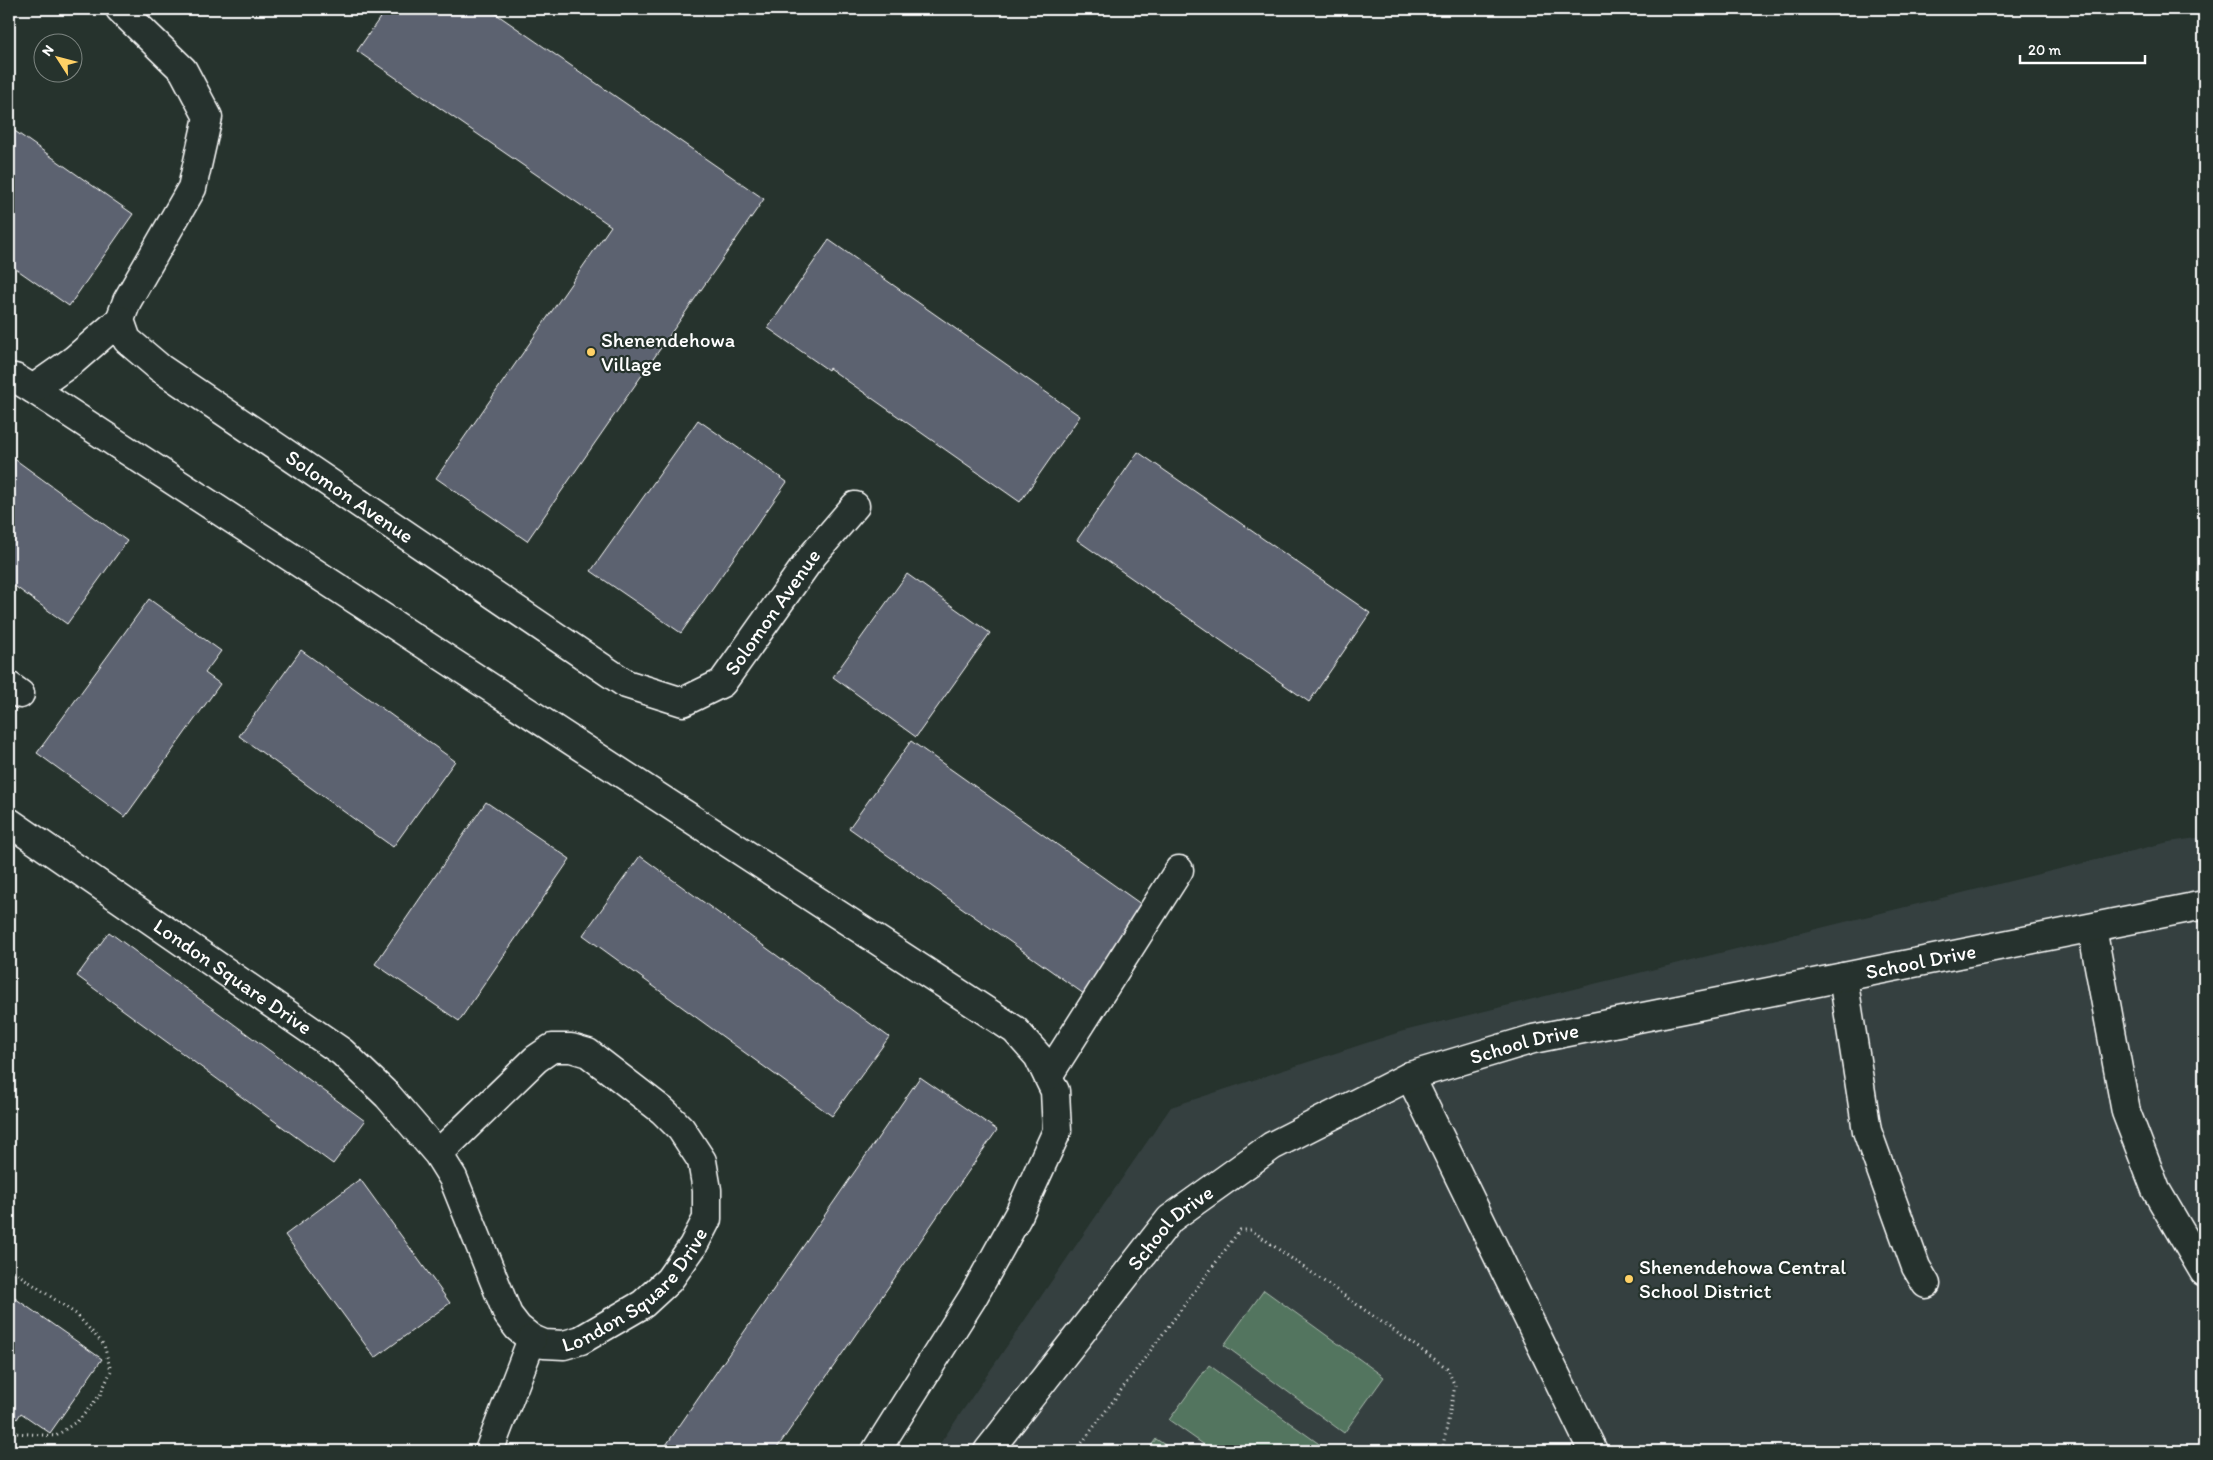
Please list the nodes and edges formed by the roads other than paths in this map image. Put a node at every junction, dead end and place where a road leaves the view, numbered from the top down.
1 (120, 9) edge
2 (120, 320) junction
3 (9, 377) edge
4 (33, 389) junction
5 (855, 506) dead end
6 (9, 822) edge
7 (1179, 870) dead end
8 (2204, 905) edge
9 (2092, 928) junction
10 (1843, 977) junction
11 (1048, 1076) junction
12 (1410, 1076) junction
13 (438, 1154) junction
14 (2204, 1272) edge
15 (1926, 1284) dead end
16 (532, 1340) junction
17 (490, 1451) edge
18 (876, 1451) edge
19 (988, 1451) edge
20 (1593, 1451) edge

1 - 2 street
2 - 4 street
2 - 5 street, Solomon Avenue
3 - 4 street
4 - 11 street
6 - 13 street, London Square Drive
7 - 11 street
8 - 9 street, School Drive
9 - 10 street, School Drive
9 - 14 street
10 - 12 street, School Drive
10 - 15 street
11 - 18 street
12 - 19 street, School Drive
12 - 20 street
13 - 16 street, London Square Drive
13 - 16 street, London Square Drive
16 - 17 street

